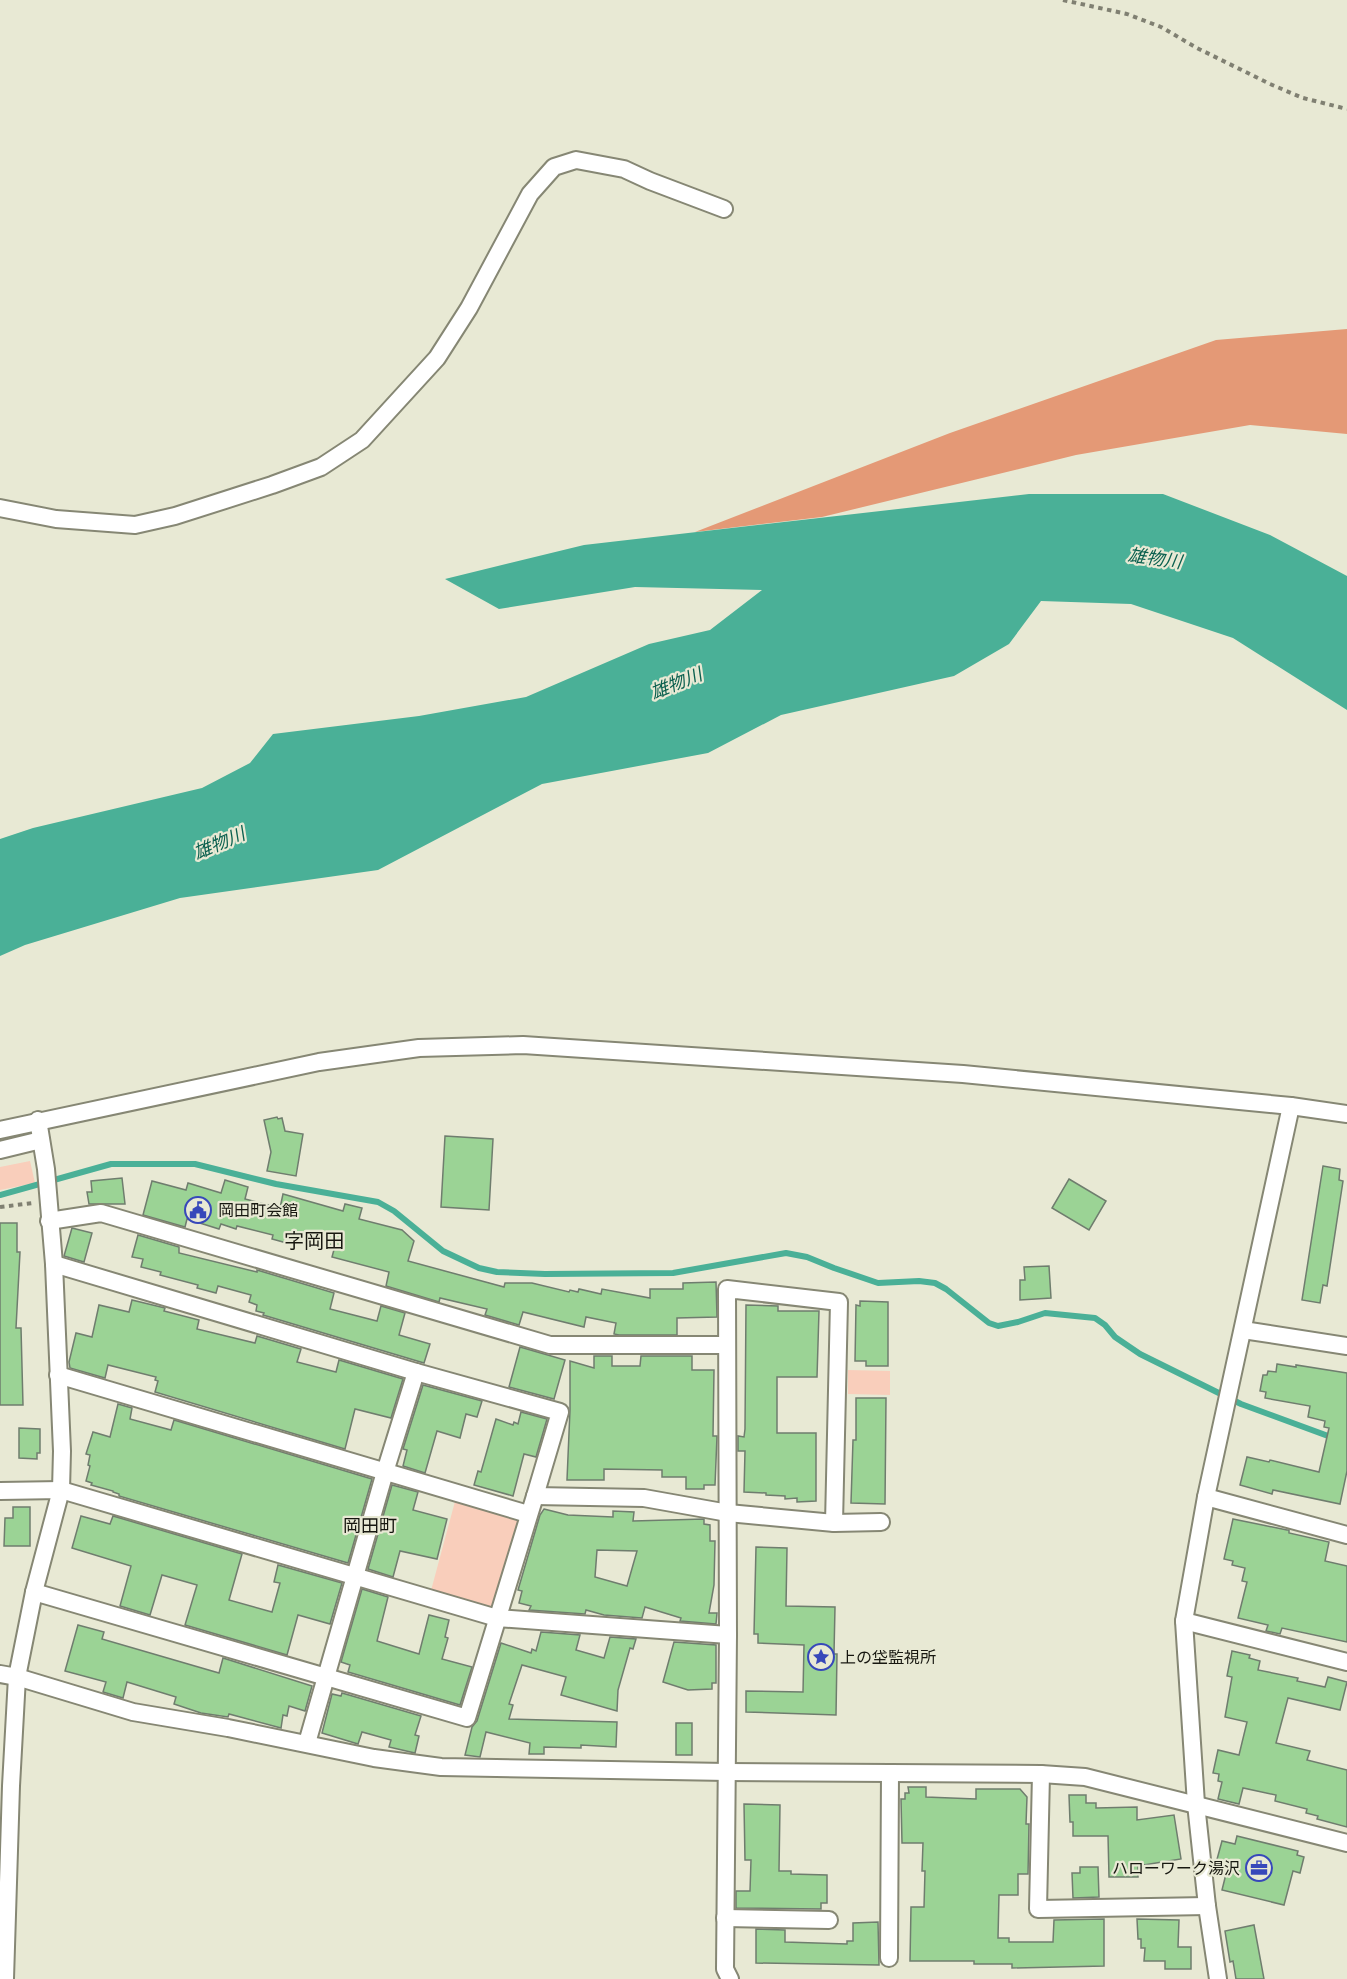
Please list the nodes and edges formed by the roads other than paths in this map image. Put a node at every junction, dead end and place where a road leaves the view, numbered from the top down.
1 (724, 209) dead end
2 (0, 508) edge
3 (1291, 1106) junction
4 (1347, 1114) edge
5 (38, 1120) junction
6 (0, 1130) edge
7 (41, 1140) junction
8 (0, 1150) edge
9 (50, 1221) junction
10 (54, 1264) junction
11 (1243, 1330) junction
12 (726, 1345) junction
13 (1347, 1346) edge
14 (416, 1372) junction
15 (58, 1375) junction
16 (385, 1472) junction
17 (61, 1490) junction
18 (0, 1491) edge
19 (535, 1496) junction
20 (1206, 1497) junction
21 (728, 1513) junction
22 (528, 1514) junction
23 (834, 1522) junction
24 (881, 1522) dead end
25 (1347, 1535) edge
26 (355, 1577) junction
27 (34, 1592) junction
28 (497, 1618) junction
29 (1184, 1621) junction
30 (728, 1635) junction
31 (1347, 1662) edge
32 (0, 1674) edge
33 (18, 1677) junction
34 (325, 1678) junction
35 (307, 1743) junction
36 (727, 1772) junction
37 (890, 1773) junction
38 (1041, 1774) junction
39 (5, 1786) edge
40 (1196, 1804) junction
41 (1347, 1843) edge
42 (1207, 1906) junction
43 (725, 1918) junction
44 (829, 1920) dead end
45 (889, 1958) dead end
46 (6, 1979) edge
47 (730, 1979) edge
48 (1218, 1979) edge

1 - 2 street
3 - 4 street
3 - 5 street
3 - 11 street
5 - 6 street
5 - 7 street
7 - 8 street
7 - 9 street
9 - 10 street
9 - 12 street
10 - 14 street
10 - 15 street
11 - 13 street
11 - 20 street
12 - 21 street
12 - 23 street
14 - 16 street
14 - 19 street
15 - 16 street
15 - 17 street
16 - 22 street
16 - 26 street
17 - 18 street
17 - 26 street
17 - 27 street
19 - 21 street
19 - 22 street
20 - 25 street
20 - 29 street
21 - 23 street
21 - 30 street
22 - 28 street
23 - 24 street
26 - 28 street
26 - 34 street
27 - 33 street
27 - 34 street
28 - 30 street
28 - 34 street
29 - 31 street
29 - 40 street
30 - 36 street
32 - 33 street
33 - 35 street
33 - 39 street
34 - 35 street
35 - 36 street
36 - 37 street
36 - 43 street
37 - 38 street
37 - 45 street
38 - 40 street
38 - 42 street
39 - 46 street
40 - 41 street
40 - 42 street
42 - 48 street
43 - 44 street
43 - 47 street

